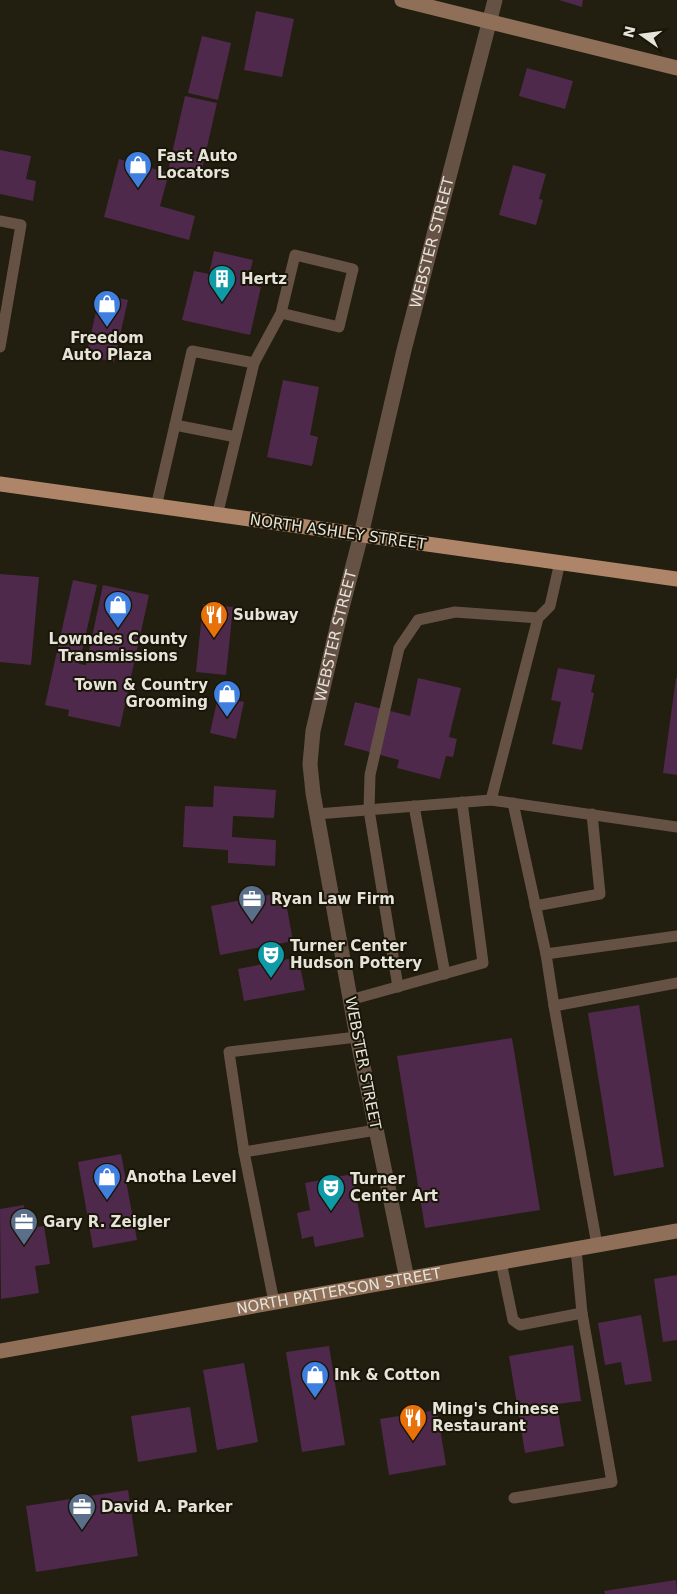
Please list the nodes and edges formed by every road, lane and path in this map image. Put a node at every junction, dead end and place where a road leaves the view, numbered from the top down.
1 (402, 0) edge
2 (494, 0) edge
3 (489, 22) junction
4 (677, 68) edge
5 (0, 221) edge
6 (281, 313) junction
7 (1, 332) edge
8 (0, 347) edge
9 (254, 364) junction
10 (175, 425) junction
11 (236, 437) junction
12 (0, 484) edge
13 (156, 507) junction
14 (217, 516) junction
15 (361, 535) junction
16 (560, 562) junction
17 (677, 579) edge
18 (538, 618) junction
19 (491, 800) junction
20 (462, 802) junction
21 (513, 803) junction
22 (414, 806) junction
23 (369, 810) junction
24 (317, 814) junction
25 (592, 814) junction
26 (677, 826) edge
27 (535, 906) junction
28 (677, 936) edge
29 (546, 954) junction
30 (445, 974) junction
31 (677, 983) edge
32 (398, 987) junction
33 (350, 1000) junction
34 (554, 1006) junction
35 (357, 1037) junction
36 (376, 1130) junction
37 (244, 1152) junction
38 (677, 1231) edge
39 (597, 1245) junction
40 (576, 1249) junction
41 (501, 1262) junction
42 (407, 1279) junction
43 (274, 1302) junction
44 (582, 1313) junction
45 (0, 1351) edge
46 (514, 1498) dead end

1 - 3 main road
2 - 3 street, WEBSTER STREET
3 - 4 main road
3 - 15 street, WEBSTER STREET
5 - 7 lane
6 - 6 lane
6 - 9 lane
7 - 8 lane
9 - 10 lane
9 - 11 lane
10 - 11 lane
10 - 13 lane
11 - 14 lane
12 - 13 main road, NORTH ASHLEY STREET
13 - 14 main road, NORTH ASHLEY STREET
14 - 15 main road, NORTH ASHLEY STREET
15 - 16 main road, NORTH ASHLEY STREET
15 - 24 street, WEBSTER STREET
16 - 17 main road, NORTH ASHLEY STREET
16 - 18 lane
18 - 19 lane
18 - 23 lane
19 - 20 lane
19 - 21 lane
20 - 22 lane
20 - 30 lane
21 - 25 lane
21 - 27 lane
22 - 23 lane
22 - 30 lane
23 - 24 lane
23 - 32 lane
24 - 33 street, WEBSTER STREET
25 - 26 lane
25 - 27 lane
27 - 29 lane
28 - 29 lane
29 - 34 lane
30 - 32 lane
31 - 34 lane
32 - 33 lane
33 - 35 street, WEBSTER STREET
34 - 39 lane
35 - 36 street, WEBSTER STREET
35 - 37 lane
36 - 37 lane
36 - 42 street, WEBSTER STREET
37 - 43 lane
38 - 39 main road, NORTH PATTERSON STREET
39 - 40 main road, NORTH PATTERSON STREET
40 - 41 main road, NORTH PATTERSON STREET
40 - 44 lane
41 - 42 main road, NORTH PATTERSON STREET
41 - 44 lane
42 - 43 main road, NORTH PATTERSON STREET
43 - 45 main road, NORTH PATTERSON STREET
44 - 46 lane

